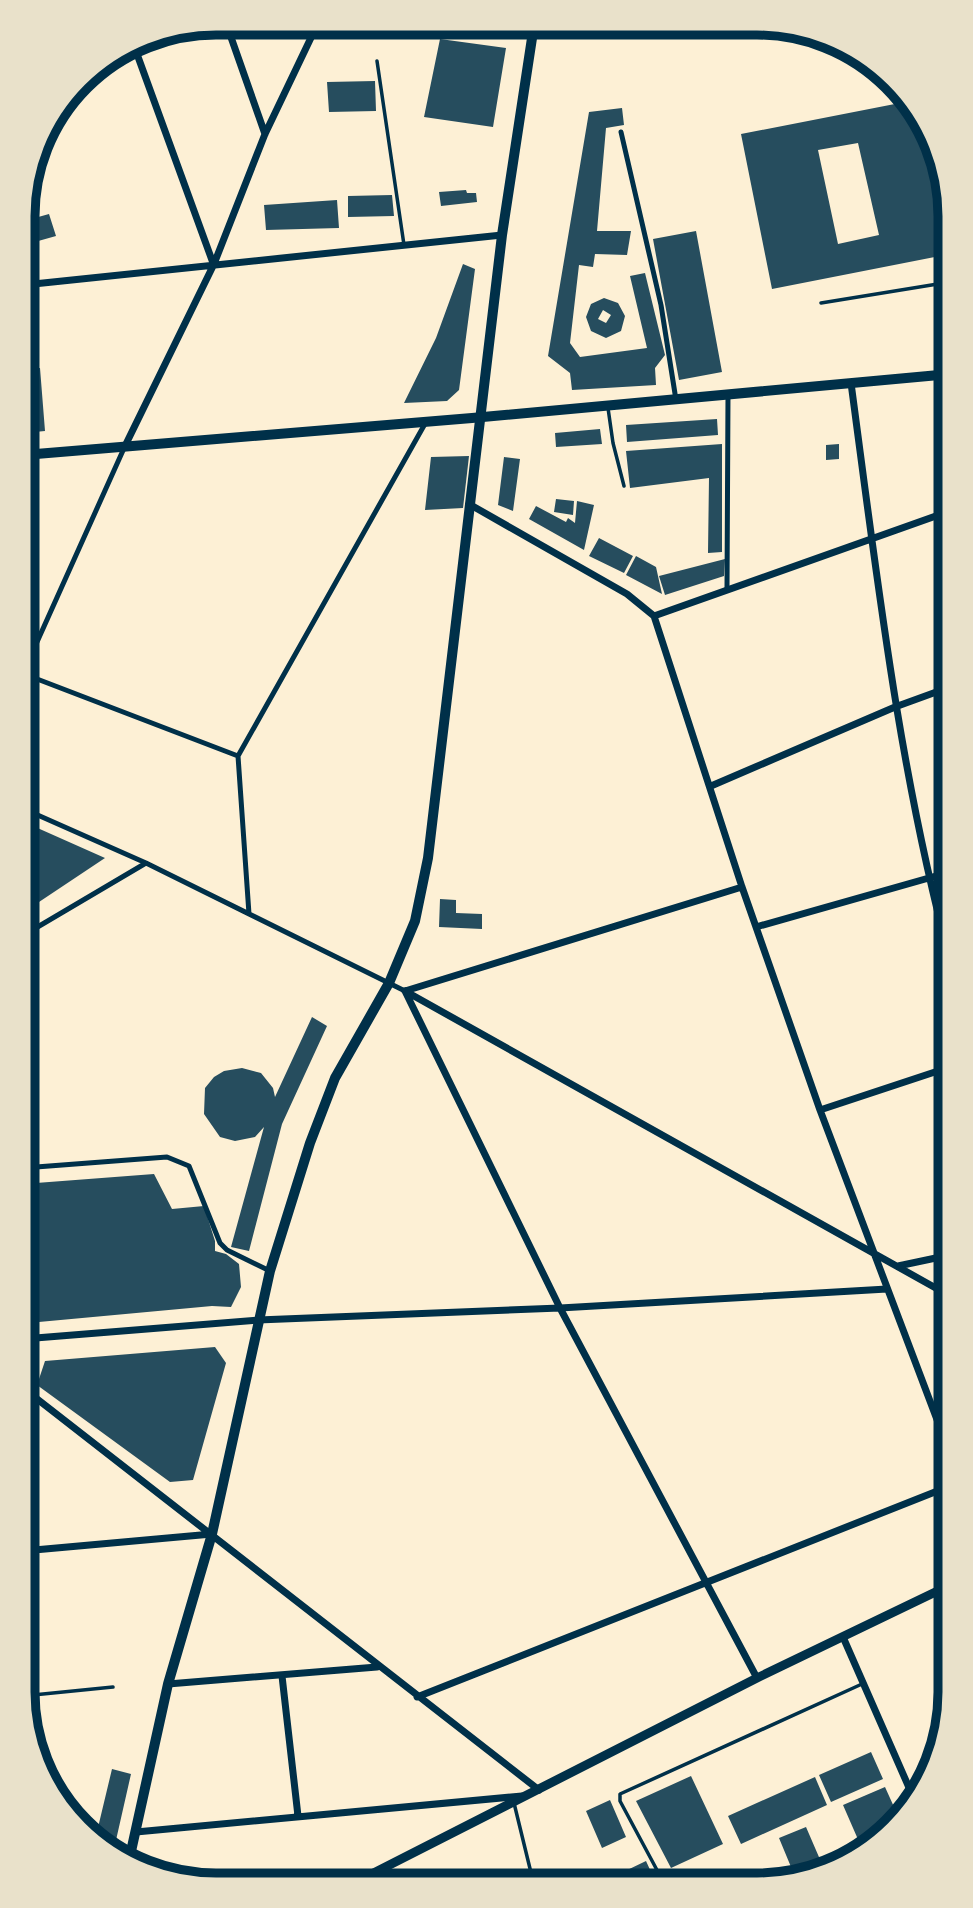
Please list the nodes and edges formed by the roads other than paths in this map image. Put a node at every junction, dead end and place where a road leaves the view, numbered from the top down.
1 (230, 35) edge
2 (312, 35) edge
3 (532, 35) edge
4 (137, 54) edge
5 (377, 61) dead end
6 (621, 132) dead end
7 (265, 134) junction
8 (502, 235) junction
9 (404, 245) junction
10 (214, 264) junction
11 (35, 284) edge
12 (938, 284) edge
13 (821, 303) dead end
14 (938, 375) edge
15 (851, 383) junction
16 (728, 395) junction
17 (676, 400) junction
18 (608, 406) junction
19 (481, 417) junction
20 (426, 422) junction
21 (125, 446) junction
22 (35, 453) edge
23 (624, 486) dead end
24 (469, 504) junction
25 (938, 514) edge
26 (872, 538) junction
27 (727, 589) junction
28 (654, 616) junction
29 (35, 648) edge
30 (35, 677) edge
31 (938, 691) edge
32 (895, 707) junction
33 (238, 756) junction
34 (711, 786) junction
35 (35, 814) edge
36 (146, 863) junction
37 (938, 875) edge
38 (928, 877) junction
39 (742, 887) junction
40 (249, 914) junction
41 (938, 915) edge
42 (756, 927) junction
43 (35, 928) edge
44 (388, 983) junction
45 (405, 991) junction
46 (938, 1071) edge
47 (820, 1110) junction
48 (35, 1167) edge
49 (873, 1253) junction
50 (938, 1257) edge
51 (897, 1266) junction
52 (270, 1271) junction
53 (887, 1289) junction
54 (938, 1289) edge
55 (560, 1308) junction
56 (258, 1320) junction
57 (35, 1338) edge
58 (35, 1397) edge
59 (938, 1423) edge
60 (938, 1491) edge
61 (212, 1534) junction
62 (35, 1550) edge
63 (707, 1583) junction
64 (938, 1591) edge
65 (843, 1637) junction
66 (378, 1667) junction
67 (282, 1676) junction
68 (757, 1678) junction
69 (169, 1684) junction
70 (864, 1684) junction
71 (113, 1687) dead end
72 (35, 1695) edge
73 (417, 1697) junction
74 (910, 1789) edge
75 (539, 1790) junction
76 (529, 1795) junction
77 (514, 1803) junction
78 (298, 1816) junction
79 (136, 1832) junction
80 (131, 1852) edge
81 (374, 1873) edge
82 (531, 1873) edge
83 (659, 1873) edge

1 - 7 street
2 - 7 street
3 - 8 main road
4 - 10 street
5 - 9 lane
6 - 17 street
7 - 10 street
8 - 9 street
8 - 19 main road
9 - 10 street
10 - 11 street
10 - 21 street
12 - 13 lane
14 - 15 main road
15 - 16 main road
15 - 26 street
16 - 17 main road
16 - 27 street
17 - 18 main road
18 - 19 main road
18 - 23 lane
19 - 20 main road
19 - 24 main road
20 - 21 main road
20 - 33 street
21 - 22 main road
21 - 29 street
24 - 28 street
24 - 44 main road
25 - 26 street
26 - 27 street
26 - 32 street
27 - 28 street
28 - 34 street
30 - 33 street
31 - 32 street
32 - 34 street
32 - 38 street
33 - 40 street
34 - 39 street
35 - 36 street
36 - 40 street
36 - 43 street
37 - 38 street
38 - 41 street
38 - 42 street
39 - 42 street
39 - 45 street
40 - 44 street
42 - 47 street
44 - 45 street
44 - 52 main road
45 - 49 street
45 - 55 street
46 - 47 street
47 - 49 street
48 - 52 street
49 - 51 street
49 - 53 street
50 - 51 street
51 - 54 street
52 - 56 main road
53 - 55 street
53 - 59 street
55 - 56 street
55 - 63 street
56 - 57 street
56 - 61 main road
58 - 61 street
60 - 63 street
61 - 62 street
61 - 66 street
61 - 69 main road
63 - 68 street
63 - 73 street
64 - 65 street
65 - 68 street
65 - 70 street
66 - 67 street
66 - 73 street
67 - 69 street
67 - 78 street
68 - 75 street
69 - 79 main road
70 - 74 street
70 - 83 lane
71 - 72 lane
73 - 75 street
75 - 76 street
76 - 77 street
76 - 78 street
77 - 81 street
77 - 82 lane
78 - 79 street
79 - 80 main road

